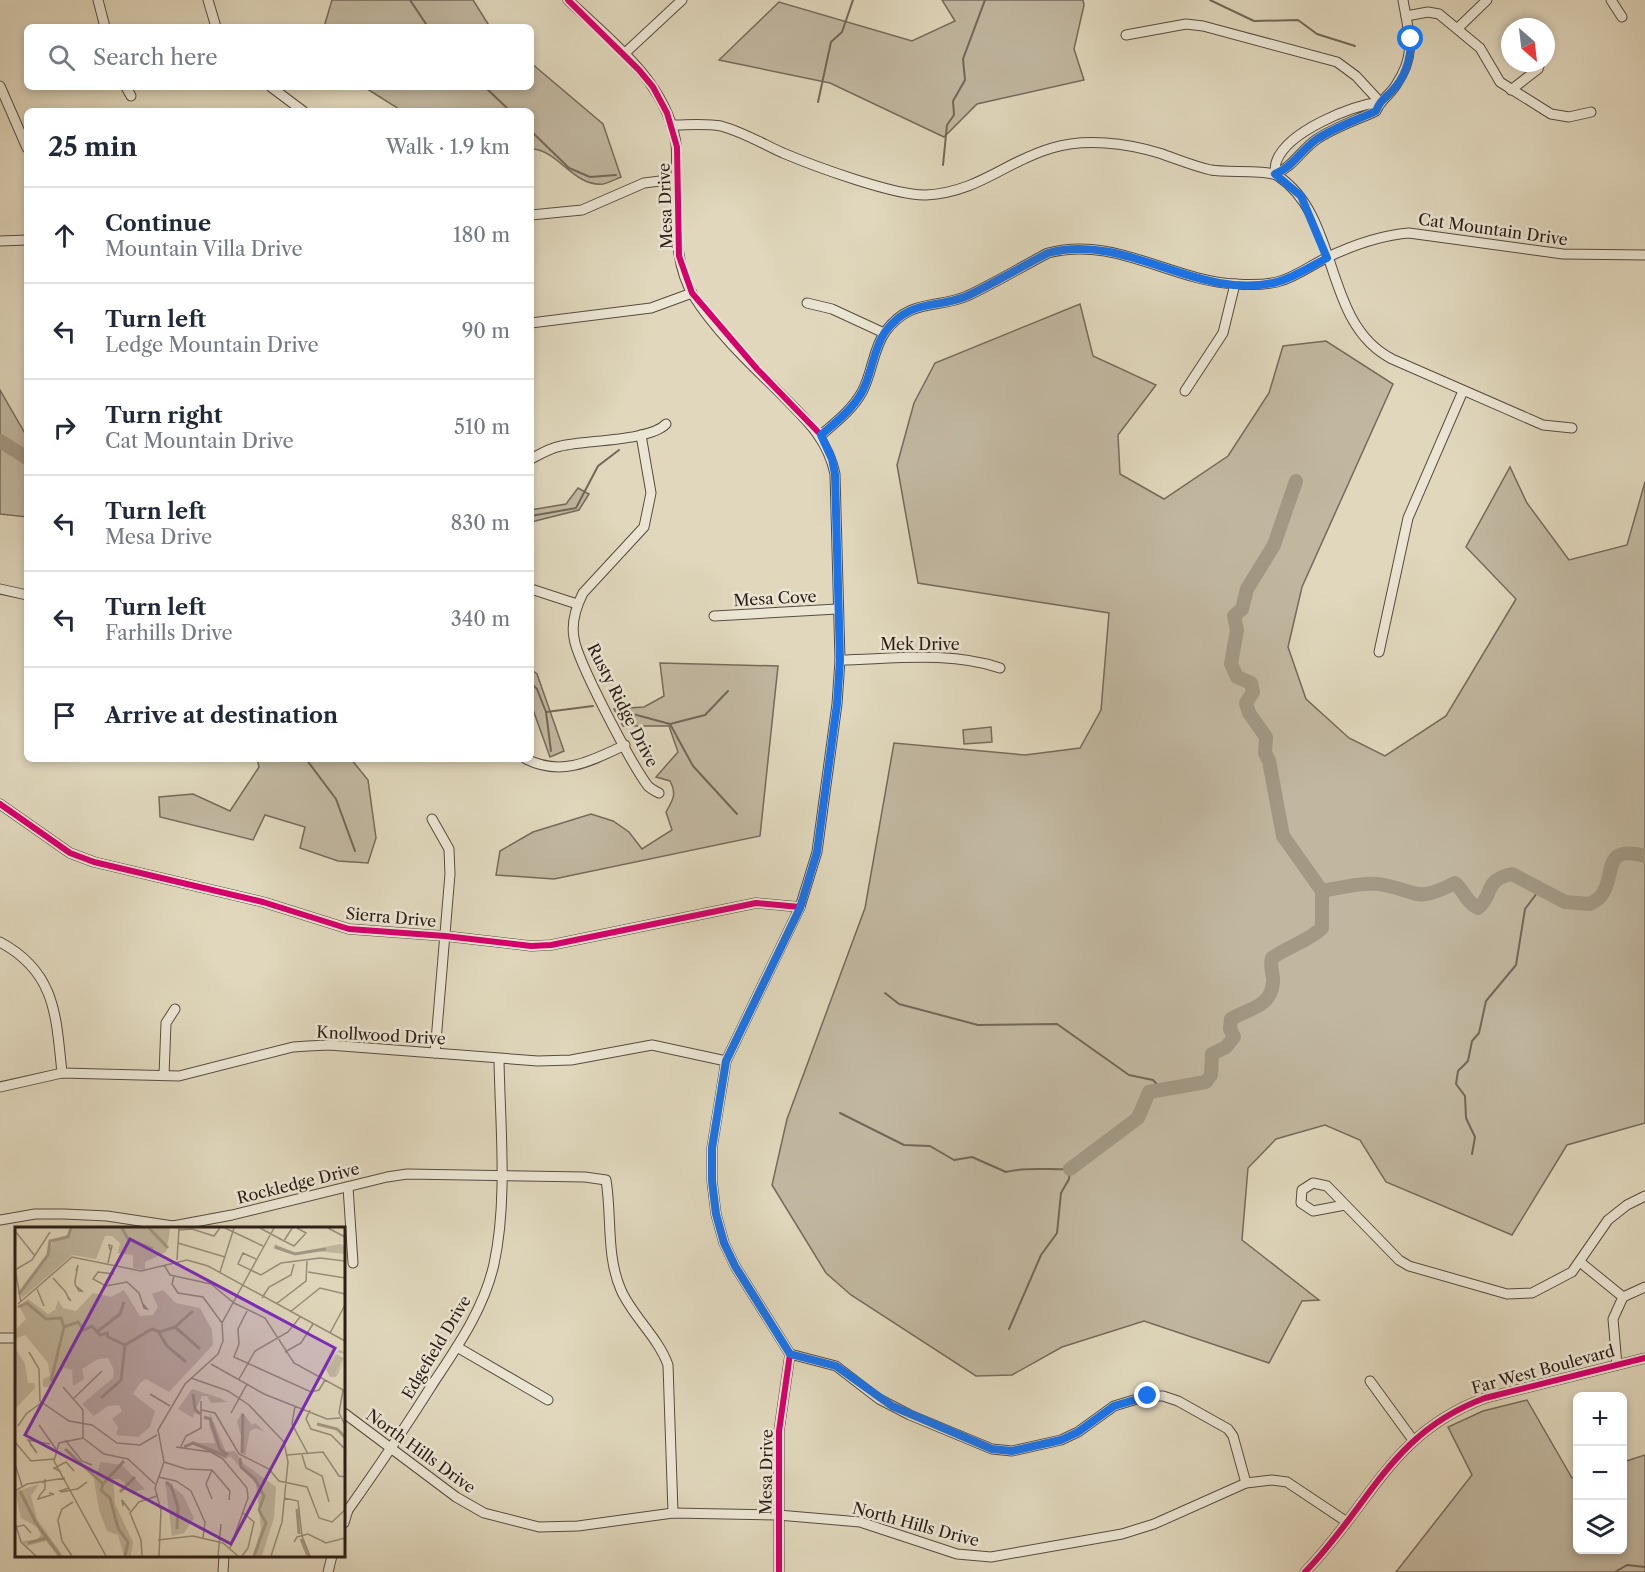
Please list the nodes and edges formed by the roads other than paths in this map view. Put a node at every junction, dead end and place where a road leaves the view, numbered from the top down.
1 (98, 0) edge
2 (208, 0) edge
3 (568, 0) edge
4 (682, 0) edge
5 (1403, 0) edge
6 (1487, 0) edge
7 (1611, 0) edge
8 (1406, 16) junction
9 (1622, 17) dead end
10 (104, 24) edge
11 (215, 24) edge
12 (1458, 28) junction
13 (1126, 35) dead end
14 (624, 54) junction
15 (1534, 72) edge
16 (0, 86) edge
17 (275, 90) edge
18 (1511, 90) junction
19 (1380, 102) junction
20 (299, 108) edge
21 (1591, 112) dead end
22 (671, 125) junction
23 (24, 141) edge
24 (1275, 174) junction
25 (676, 179) junction
26 (534, 215) edge
27 (24, 240) edge
28 (0, 241) edge
29 (1645, 255) edge
30 (1327, 258) junction
31 (1235, 284) junction
32 (692, 293) junction
33 (807, 303) dead end
34 (534, 321) edge
35 (884, 333) junction
36 (1463, 390) junction
37 (1185, 391) dead end
38 (666, 424) dead end
39 (1572, 428) dead end
40 (641, 435) junction
41 (821, 435) junction
42 (534, 455) edge
43 (0, 589) edge
44 (534, 590) edge
45 (24, 594) edge
46 (577, 604) junction
47 (837, 609) junction
48 (714, 616) dead end
49 (1379, 652) dead end
50 (840, 660) junction
51 (1000, 668) dead end
52 (625, 745) junction
53 (534, 762) edge
54 (659, 793) dead end
55 (0, 804) edge
56 (432, 819) dead end
57 (800, 908) junction
58 (445, 936) junction
59 (0, 942) edge
60 (175, 1009) dead end
61 (435, 1053) junction
62 (499, 1059) junction
63 (726, 1061) junction
64 (62, 1073) junction
65 (164, 1076) junction
66 (0, 1087) edge
67 (501, 1176) junction
68 (348, 1187) junction
69 (1645, 1196) edge
70 (1346, 1205) junction
71 (0, 1220) edge
72 (353, 1263) dead end
73 (1580, 1263) junction
74 (1645, 1287) edge
75 (1623, 1297) junction
76 (457, 1347) junction
77 (790, 1354) junction
78 (1645, 1358) edge
79 (1617, 1365) junction
80 (1370, 1381) dead end
81 (548, 1400) dead end
82 (345, 1414) edge
83 (1413, 1440) junction
84 (391, 1449) junction
85 (1246, 1483) junction
86 (673, 1513) junction
87 (778, 1515) junction
88 (345, 1520) edge
89 (1347, 1522) junction
90 (224, 1557) edge
91 (332, 1557) edge
92 (223, 1572) edge
93 (328, 1572) edge
94 (779, 1572) edge
95 (1305, 1572) edge

1 - 10 street
2 - 11 street
3 - 14 street, Mesa Drive
4 - 14 street
5 - 8 street
6 - 12 street
7 - 9 street
8 - 12 street
8 - 19 street
12 - 18 street
13 - 19 street
14 - 22 street, Mesa Drive
15 - 18 street
16 - 23 street
17 - 20 street
18 - 21 street
19 - 24 street
19 - 24 street
22 - 24 street
22 - 25 street, Mesa Drive
24 - 30 street
25 - 26 street
25 - 32 street, Mesa Drive
27 - 28 street
29 - 30 street, Cat Mountain Drive
30 - 31 street, Cat Mountain Drive
30 - 36 street
31 - 35 street, Cat Mountain Drive
31 - 37 street
32 - 34 street
32 - 41 street, Mesa Drive
33 - 35 street
35 - 41 street, Cat Mountain Drive
36 - 39 street
36 - 49 street
38 - 40 street
40 - 42 street
40 - 46 street, Rusty Ridge Drive
41 - 47 street, Mesa Drive
43 - 45 street
44 - 46 street
46 - 52 street, Rusty Ridge Drive
47 - 48 street, Mesa Cove
47 - 50 street, Mesa Drive
50 - 51 street, Mek Drive
50 - 57 street, Mesa Drive
52 - 53 street
52 - 54 street, Rusty Ridge Drive
55 - 58 street, Sierra Drive
56 - 58 street
57 - 58 street, Sierra Drive
57 - 63 street, Mesa Drive
58 - 61 street
59 - 64 street
60 - 65 street
61 - 62 street, Knollwood Drive
61 - 65 street, Knollwood Drive
62 - 63 street, Knollwood Drive
62 - 67 street, Edgefield Drive
63 - 77 street, Mesa Drive
64 - 65 street, Knollwood Drive
64 - 66 street, Knollwood Drive
67 - 68 street, Rockledge Drive
67 - 76 street, Edgefield Drive
67 - 86 street, Rockledge Drive
68 - 71 street, Rockledge Drive
68 - 72 street
69 - 73 street
70 - 70 street
70 - 73 street
73 - 75 street
74 - 75 street
75 - 79 street
76 - 81 street
76 - 84 street, Edgefield Drive
77 - 85 street
77 - 87 street, Mesa Drive
78 - 79 street, Far West Boulevard
79 - 83 street, Far West Boulevard
80 - 83 street
82 - 84 street, North Hills Drive
83 - 89 street, Far West Boulevard
84 - 86 street, North Hills Drive
84 - 88 street, Edgefield Drive
85 - 87 street, North Hills Drive
85 - 89 street, North Hills Drive
86 - 87 street, North Hills Drive
87 - 94 street, Mesa Drive
89 - 95 street, Far West Boulevard
90 - 92 street
91 - 93 street

